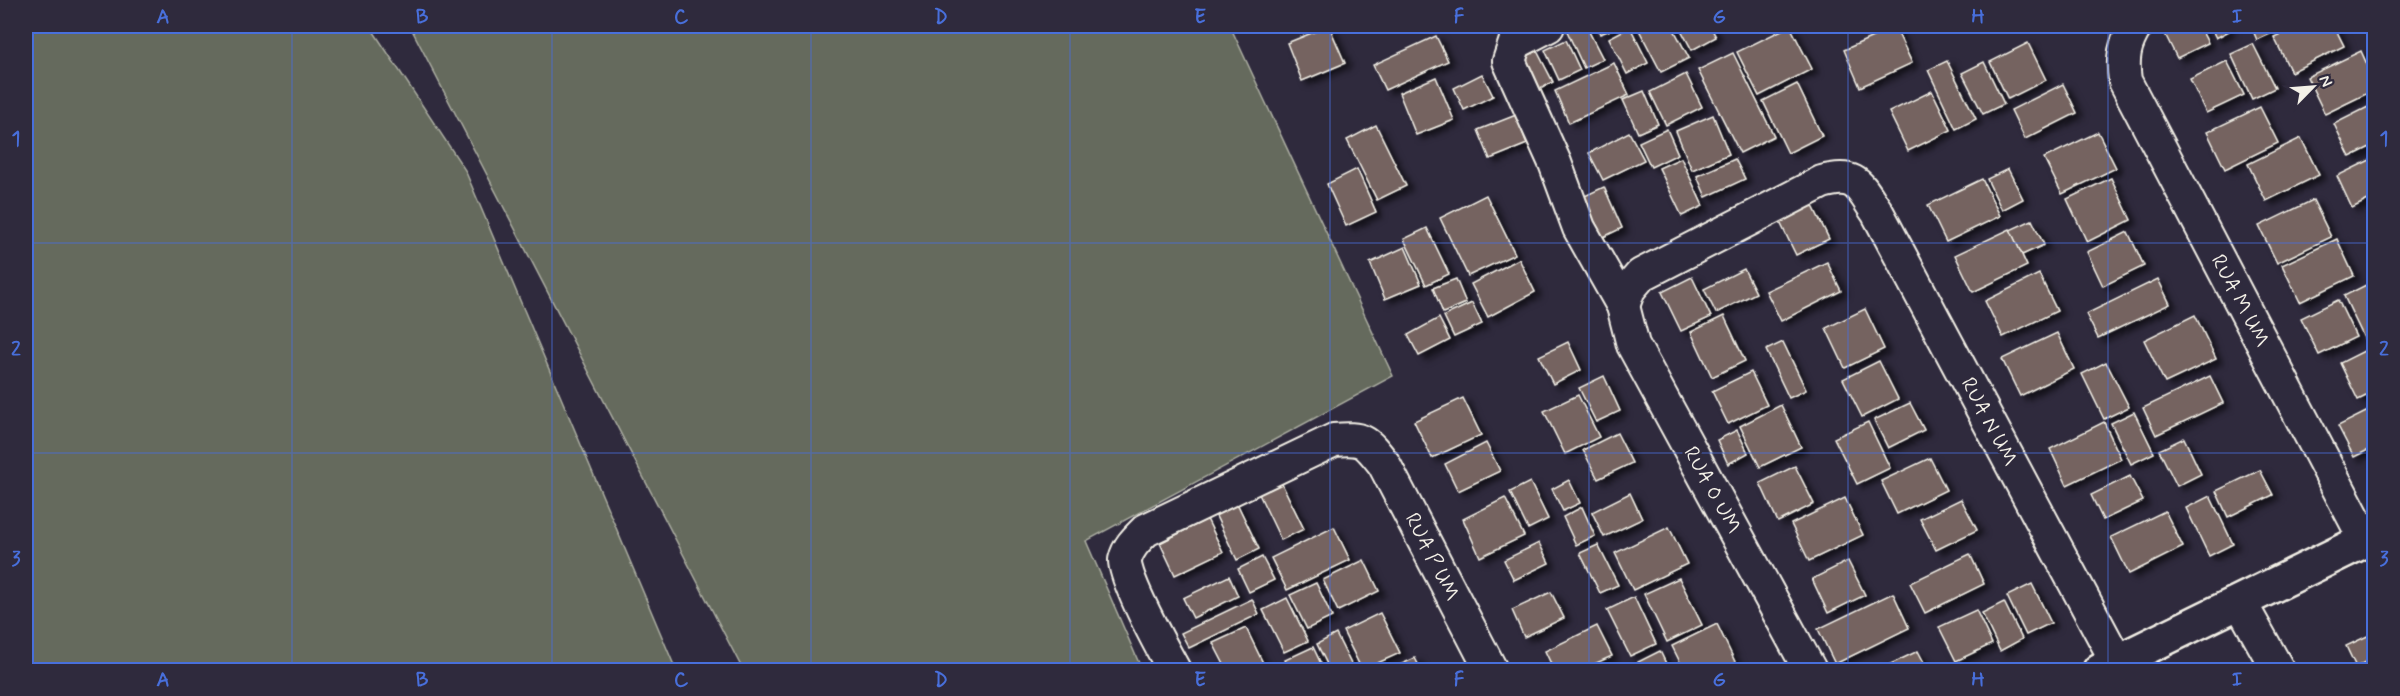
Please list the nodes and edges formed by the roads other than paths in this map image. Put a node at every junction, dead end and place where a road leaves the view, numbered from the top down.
1 (1548, 26) edge
2 (2136, 26) edge
3 (1623, 306) junction
4 (2370, 539) edge
5 (2240, 602) junction
6 (2109, 666) edge
7 (1173, 670) edge
8 (1491, 670) edge
9 (1810, 670) edge
10 (2278, 670) edge

1 - 3 street, RUA O UM
2 - 4 street, RUA M UM
3 - 6 street, RUA N UM
3 - 9 street, RUA O UM
4 - 5 street
5 - 6 street
5 - 10 street
7 - 8 street, RUA P UM

